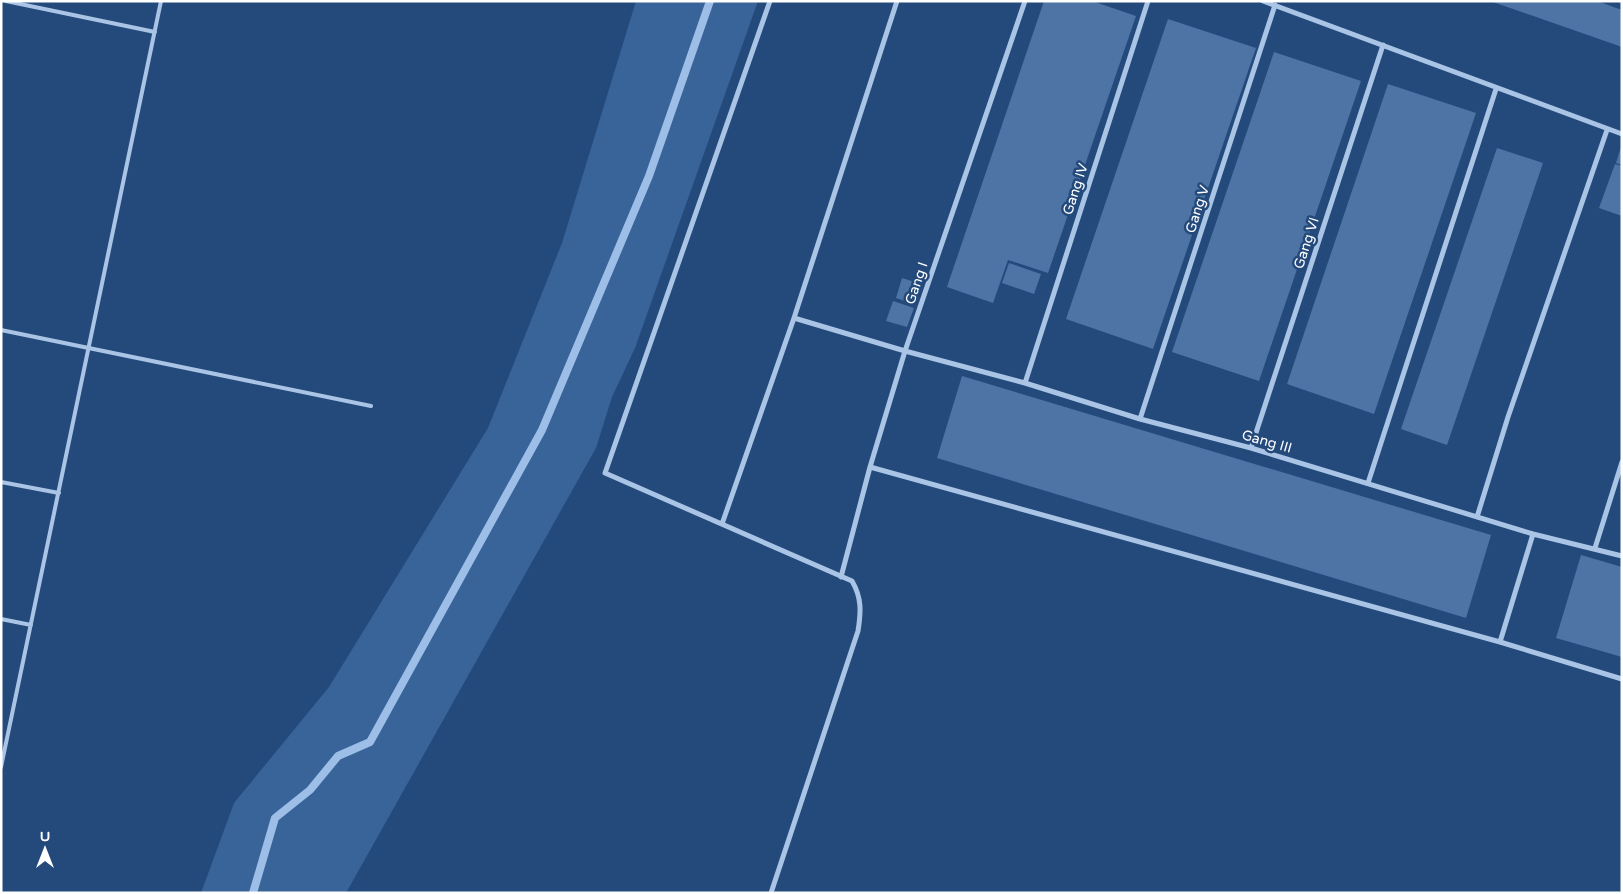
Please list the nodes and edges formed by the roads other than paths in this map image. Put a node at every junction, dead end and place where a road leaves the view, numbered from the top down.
1 (6, 1) edge
2 (161, 1) edge
3 (770, 1) edge
4 (897, 1) edge
5 (1025, 1) edge
6 (1148, 1) edge
7 (1263, 1) edge
8 (1275, 6) junction
9 (154, 32) junction
10 (1383, 45) junction
11 (1496, 89) junction
12 (1607, 130) junction
13 (1622, 134) edge
14 (794, 318) junction
15 (1, 330) edge
16 (89, 348) junction
17 (905, 351) junction
18 (1025, 383) junction
19 (371, 406) dead end
20 (1140, 420) junction
21 (1251, 448) junction
22 (1622, 462) edge
23 (870, 467) junction
24 (1, 482) edge
25 (1368, 483) junction
26 (59, 493) junction
27 (1477, 517) junction
28 (722, 524) junction
29 (1533, 534) junction
30 (1594, 548) junction
31 (1622, 556) edge
32 (841, 577) junction
33 (1, 619) edge
34 (31, 625) junction
35 (1500, 642) junction
36 (1622, 679) edge
37 (1, 767) edge
38 (771, 893) edge

1 - 9 lane
2 - 9 lane
3 - 28 street
4 - 14 street
5 - 17 street, Gang I
6 - 18 street, Gang IV
7 - 8 street
8 - 10 street
8 - 20 street, Gang V
9 - 16 lane
10 - 11 street
10 - 21 street, Gang VI
11 - 12 street
11 - 25 street
12 - 13 street
12 - 27 street
14 - 17 street, Gang III
14 - 28 street
15 - 16 lane
16 - 19 lane
16 - 26 lane
17 - 18 street, Gang III
17 - 23 street, Gang I
18 - 20 street, Gang III
20 - 21 street, Gang III
21 - 25 street, Gang III
22 - 30 street
23 - 32 street, Gang I
23 - 35 street
24 - 26 lane
25 - 27 street, Gang III
26 - 34 lane
27 - 29 street, Gang III
28 - 32 street
29 - 30 street, Gang III
29 - 35 street
30 - 31 street, Gang III
32 - 38 street
33 - 34 lane
34 - 37 lane
35 - 36 street

